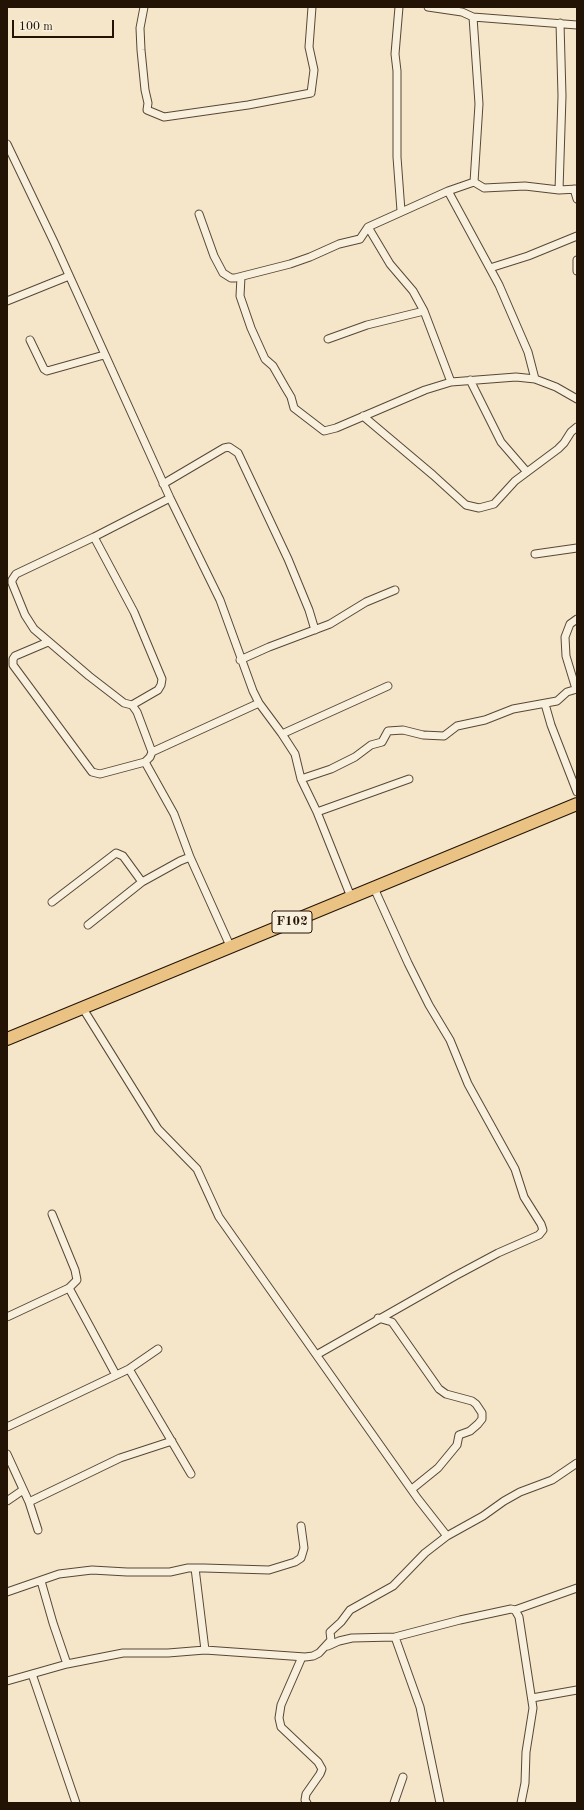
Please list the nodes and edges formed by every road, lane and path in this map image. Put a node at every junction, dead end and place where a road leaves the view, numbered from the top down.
1 (144, 7) edge
2 (312, 7) edge
3 (399, 7) edge
4 (428, 7) edge
5 (461, 10) edge
6 (473, 17) junction
7 (560, 23) junction
8 (577, 26) edge
9 (7, 144) edge
10 (474, 182) junction
11 (576, 189) edge
12 (559, 190) junction
13 (448, 191) junction
14 (577, 199) edge
15 (401, 211) junction
16 (199, 214) dead end
17 (368, 227) junction
18 (577, 236) edge
19 (577, 260) edge
20 (490, 268) junction
21 (577, 271) edge
22 (69, 276) junction
23 (241, 277) junction
24 (7, 301) edge
25 (424, 311) junction
26 (30, 340) dead end
27 (328, 340) dead end
28 (104, 355) junction
29 (535, 379) junction
30 (470, 380) junction
31 (451, 382) junction
32 (577, 399) edge
33 (363, 416) junction
34 (577, 427) edge
35 (527, 472) junction
36 (163, 484) junction
37 (170, 498) junction
38 (94, 537) junction
39 (577, 548) edge
40 (535, 554) dead end
41 (395, 590) dead end
42 (577, 619) edge
43 (315, 630) junction
44 (48, 642) junction
45 (240, 660) junction
46 (388, 686) dead end
47 (576, 689) edge
48 (259, 703) junction
49 (132, 704) junction
50 (545, 704) junction
51 (282, 734) junction
52 (152, 752) junction
53 (145, 762) junction
54 (301, 779) junction
55 (409, 779) dead end
56 (577, 792) edge
57 (577, 804) edge
58 (318, 812) junction
59 (190, 857) junction
60 (142, 882) junction
61 (374, 888) junction
62 (352, 897) junction
63 (52, 902) dead end
64 (88, 925) dead end
65 (231, 948) junction
66 (82, 1007) junction
67 (7, 1039) edge
68 (52, 1214) dead end
69 (69, 1288) junction
70 (7, 1317) edge
71 (378, 1318) junction
72 (158, 1348) dead end
73 (318, 1354) junction
74 (129, 1369) junction
75 (116, 1375) junction
76 (7, 1426) edge
77 (172, 1441) junction
78 (7, 1454) edge
79 (577, 1463) edge
80 (191, 1474) dead end
81 (23, 1490) junction
82 (412, 1490) junction
83 (7, 1501) edge
84 (29, 1502) junction
85 (301, 1526) dead end
86 (38, 1530) dead end
87 (447, 1536) junction
88 (195, 1568) junction
89 (41, 1581) junction
90 (577, 1588) edge
91 (7, 1592) edge
92 (515, 1610) junction
93 (379, 1633) dead end
94 (395, 1637) junction
95 (326, 1646) junction
96 (205, 1650) junction
97 (302, 1657) junction
98 (67, 1664) junction
99 (32, 1674) junction
100 (7, 1680) edge
101 (577, 1690) edge
102 (532, 1698) junction
103 (403, 1777) dead end
104 (76, 1803) edge
105 (307, 1803) edge
106 (394, 1803) edge
107 (440, 1803) edge
108 (521, 1803) edge

1 - 2 street
3 - 15 street
4 - 5 street
5 - 6 street
6 - 7 street
6 - 10 street
7 - 8 street
7 - 12 street
9 - 22 street
10 - 12 street
10 - 13 street
11 - 12 street
11 - 14 street
13 - 15 street
13 - 20 street
15 - 17 street
16 - 23 street
17 - 23 street
17 - 25 street
18 - 20 street
19 - 21 street
20 - 29 street
22 - 24 street
22 - 28 street
23 - 33 street
25 - 27 street
25 - 31 street
26 - 28 street
28 - 36 street
29 - 30 street
29 - 32 street
30 - 31 street
30 - 35 street
31 - 33 street
33 - 35 street
34 - 35 street
36 - 37 street
36 - 43 street
37 - 38 street
37 - 45 street
38 - 44 street
38 - 49 street
39 - 40 street
41 - 43 street
42 - 47 street
43 - 45 street
44 - 49 street
44 - 53 street
45 - 48 street
46 - 51 street
47 - 50 street
48 - 51 street
48 - 52 street
49 - 52 street
50 - 54 street
50 - 56 street
51 - 54 street
52 - 53 street
53 - 59 street
54 - 58 street
55 - 58 street
57 - 61 main road, F102
58 - 62 street
59 - 60 street
59 - 65 street
60 - 63 street
60 - 64 street
61 - 62 main road, F102
61 - 71 street
62 - 65 main road, F102
65 - 66 main road, F102
66 - 67 main road, F102
66 - 73 street
68 - 69 street
69 - 70 street
69 - 75 street
71 - 73 street
71 - 82 street
72 - 74 street
73 - 82 street
74 - 75 street
74 - 77 street
75 - 76 street
77 - 80 street
77 - 84 street
78 - 81 street
79 - 87 street
81 - 83 street
81 - 84 street
82 - 87 street
84 - 86 street
85 - 88 street
87 - 95 street
88 - 89 street
88 - 96 street
89 - 91 street
89 - 98 street
90 - 92 street
92 - 94 street
92 - 102 street
93 - 94 street
94 - 95 street
94 - 107 street
95 - 97 street
96 - 97 street
96 - 98 street
97 - 105 street
98 - 99 street
99 - 100 street
99 - 104 street
101 - 102 street
102 - 108 street
103 - 106 street

